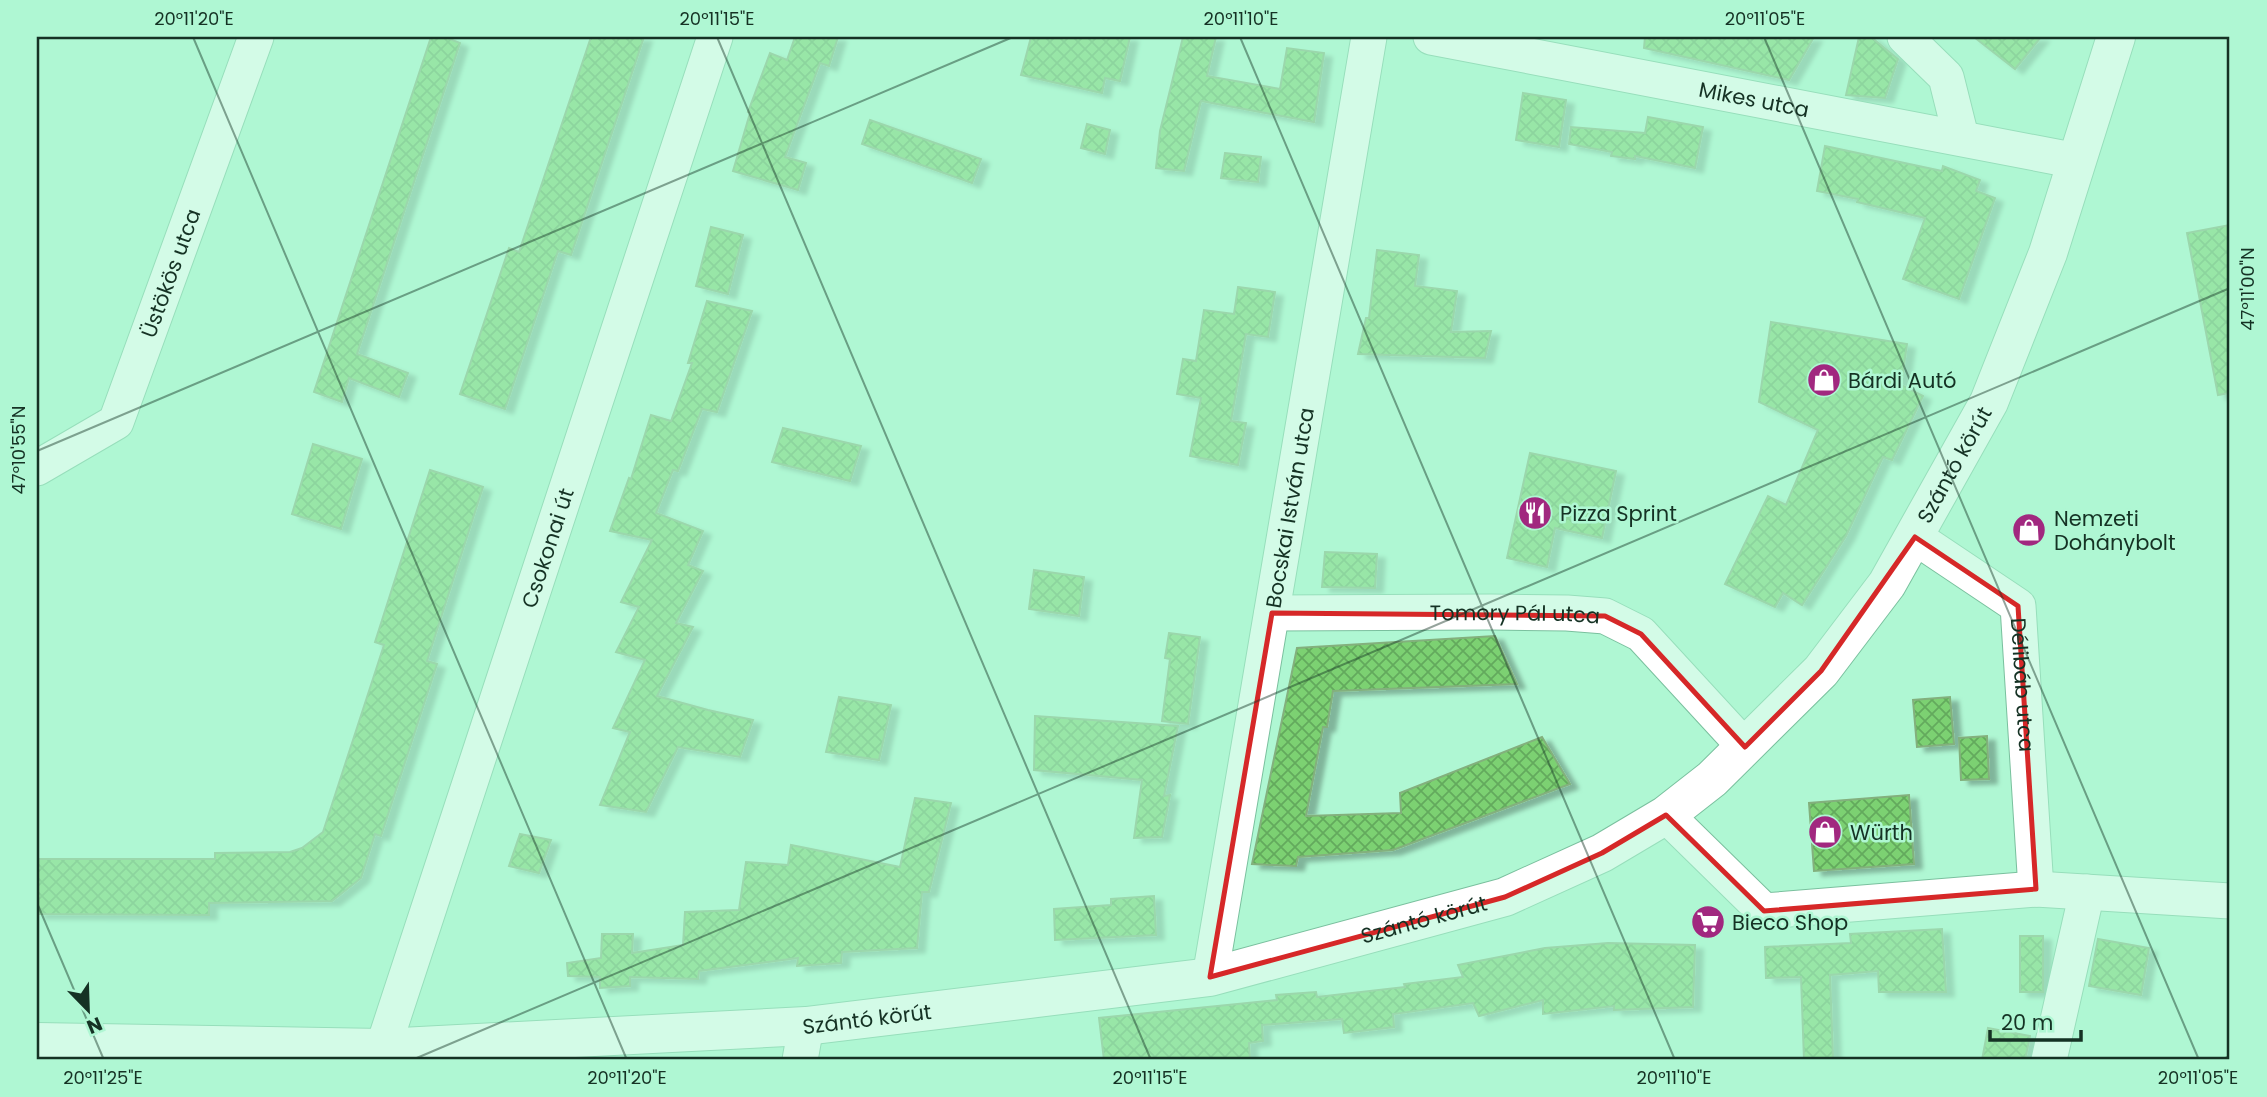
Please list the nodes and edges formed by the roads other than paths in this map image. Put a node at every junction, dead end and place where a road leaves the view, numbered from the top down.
1 (256, 37) edge
2 (715, 37) edge
3 (1369, 37) edge
4 (1431, 37) edge
5 (1905, 37) edge
6 (2116, 37) edge
7 (1961, 137) junction
8 (2077, 161) junction
9 (37, 468) edge
10 (1914, 537) junction
11 (1272, 613) junction
12 (1745, 747) junction
13 (1666, 815) junction
14 (2036, 889) junction
15 (2087, 892) junction
16 (2230, 901) edge
17 (1210, 977) junction
18 (37, 1042) edge
19 (803, 1043) edge
20 (380, 1054) edge
21 (2049, 1060) edge

1 - 9 street, Üstökös utca
2 - 20 street, Csokonai út
3 - 11 street, Bocskai István utca
4 - 7 street, Mikes utca
5 - 7 street
6 - 8 street, Szántó körút
7 - 8 street, Mikes utca
8 - 10 street, Szántó körút
10 - 12 street, Szántó körút
10 - 14 street, Délibáb utca
11 - 12 street, Tomory Pál utca
11 - 17 street, Bocskai István utca
12 - 13 street, Szántó körút
13 - 14 street
13 - 17 street, Szántó körút
14 - 15 street
15 - 16 street
15 - 21 street
17 - 19 street, Szántó körút
18 - 20 street, Szántó körút
19 - 20 street, Szántó körút

